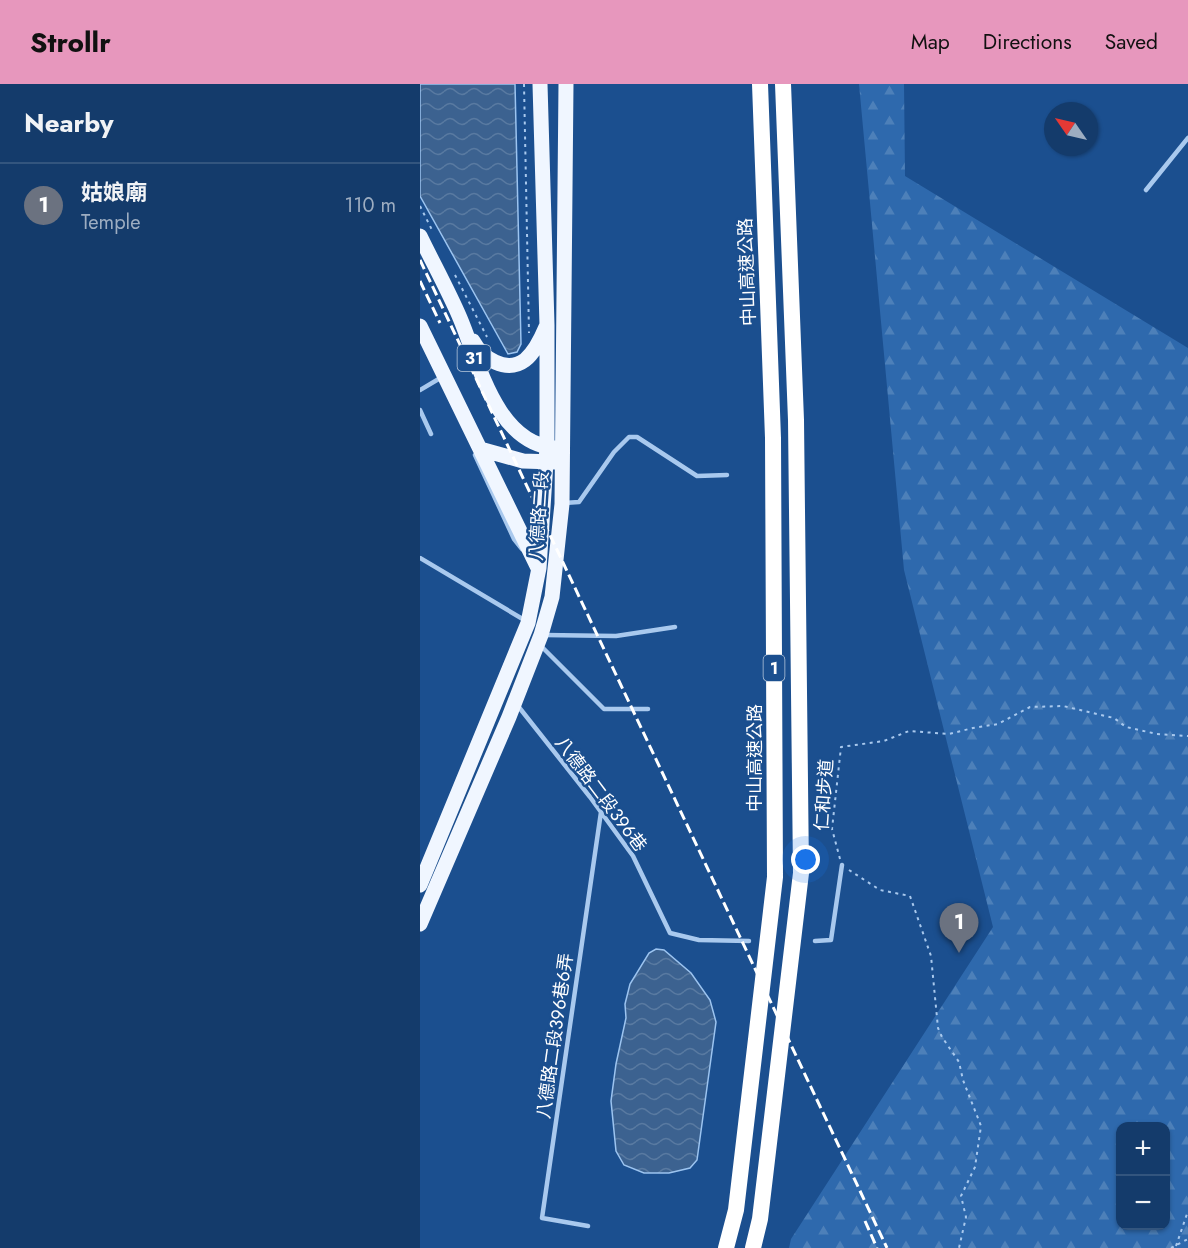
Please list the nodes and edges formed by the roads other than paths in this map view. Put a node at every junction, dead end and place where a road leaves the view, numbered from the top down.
1 (540, 84) edge
2 (566, 84) edge
3 (760, 84) edge
4 (783, 84) edge
5 (1188, 138) edge
6 (1146, 190) dead end
7 (428, 236) edge
8 (460, 319) junction
9 (547, 325) junction
10 (420, 326) edge
11 (442, 377) junction
12 (420, 390) edge
13 (420, 410) edge
14 (459, 422) dead end
15 (431, 434) dead end
16 (477, 452) junction
17 (554, 455) junction
18 (727, 475) dead end
19 (562, 504) junction
20 (420, 558) edge
21 (538, 568) junction
22 (528, 623) junction
23 (675, 627) dead end
24 (540, 639) junction
25 (515, 702) junction
26 (648, 709) dead end
27 (601, 812) junction
28 (842, 865) road end
29 (420, 885) edge
30 (420, 924) edge
31 (748, 941) dead end
32 (815, 941) dead end
33 (588, 1226) dead end
34 (726, 1248) edge
35 (753, 1248) edge

1 - 9 main road, 八德路二段
2 - 17 main road, 八德路二段
3 - 34 highway, 中山高速公路 / 1
4 - 35 highway, 1
5 - 6 lane
7 - 8 main road, 31
8 - 9 main road, 31
8 - 17 main road, 31
9 - 17 main road, 八德路二段
10 - 11 main road, 31
11 - 12 lane
11 - 14 lane
11 - 16 main road, 31
13 - 15 lane
16 - 17 main road
16 - 21 main road, 31
17 - 19 main road, 八德路二段
17 - 21 main road, 八德路二段
18 - 19 lane
19 - 24 main road, 八德路二段
20 - 22 lane
21 - 22 main road, 八德路二段
22 - 29 main road, 八德路二段
23 - 24 lane
24 - 25 main road, 八德路二段
24 - 26 lane
25 - 27 lane, 八德路二段396巷
25 - 30 main road, 八德路二段
27 - 31 lane, 八德路二段396巷
27 - 33 lane, 八德路二段396巷6弄
28 - 32 lane

